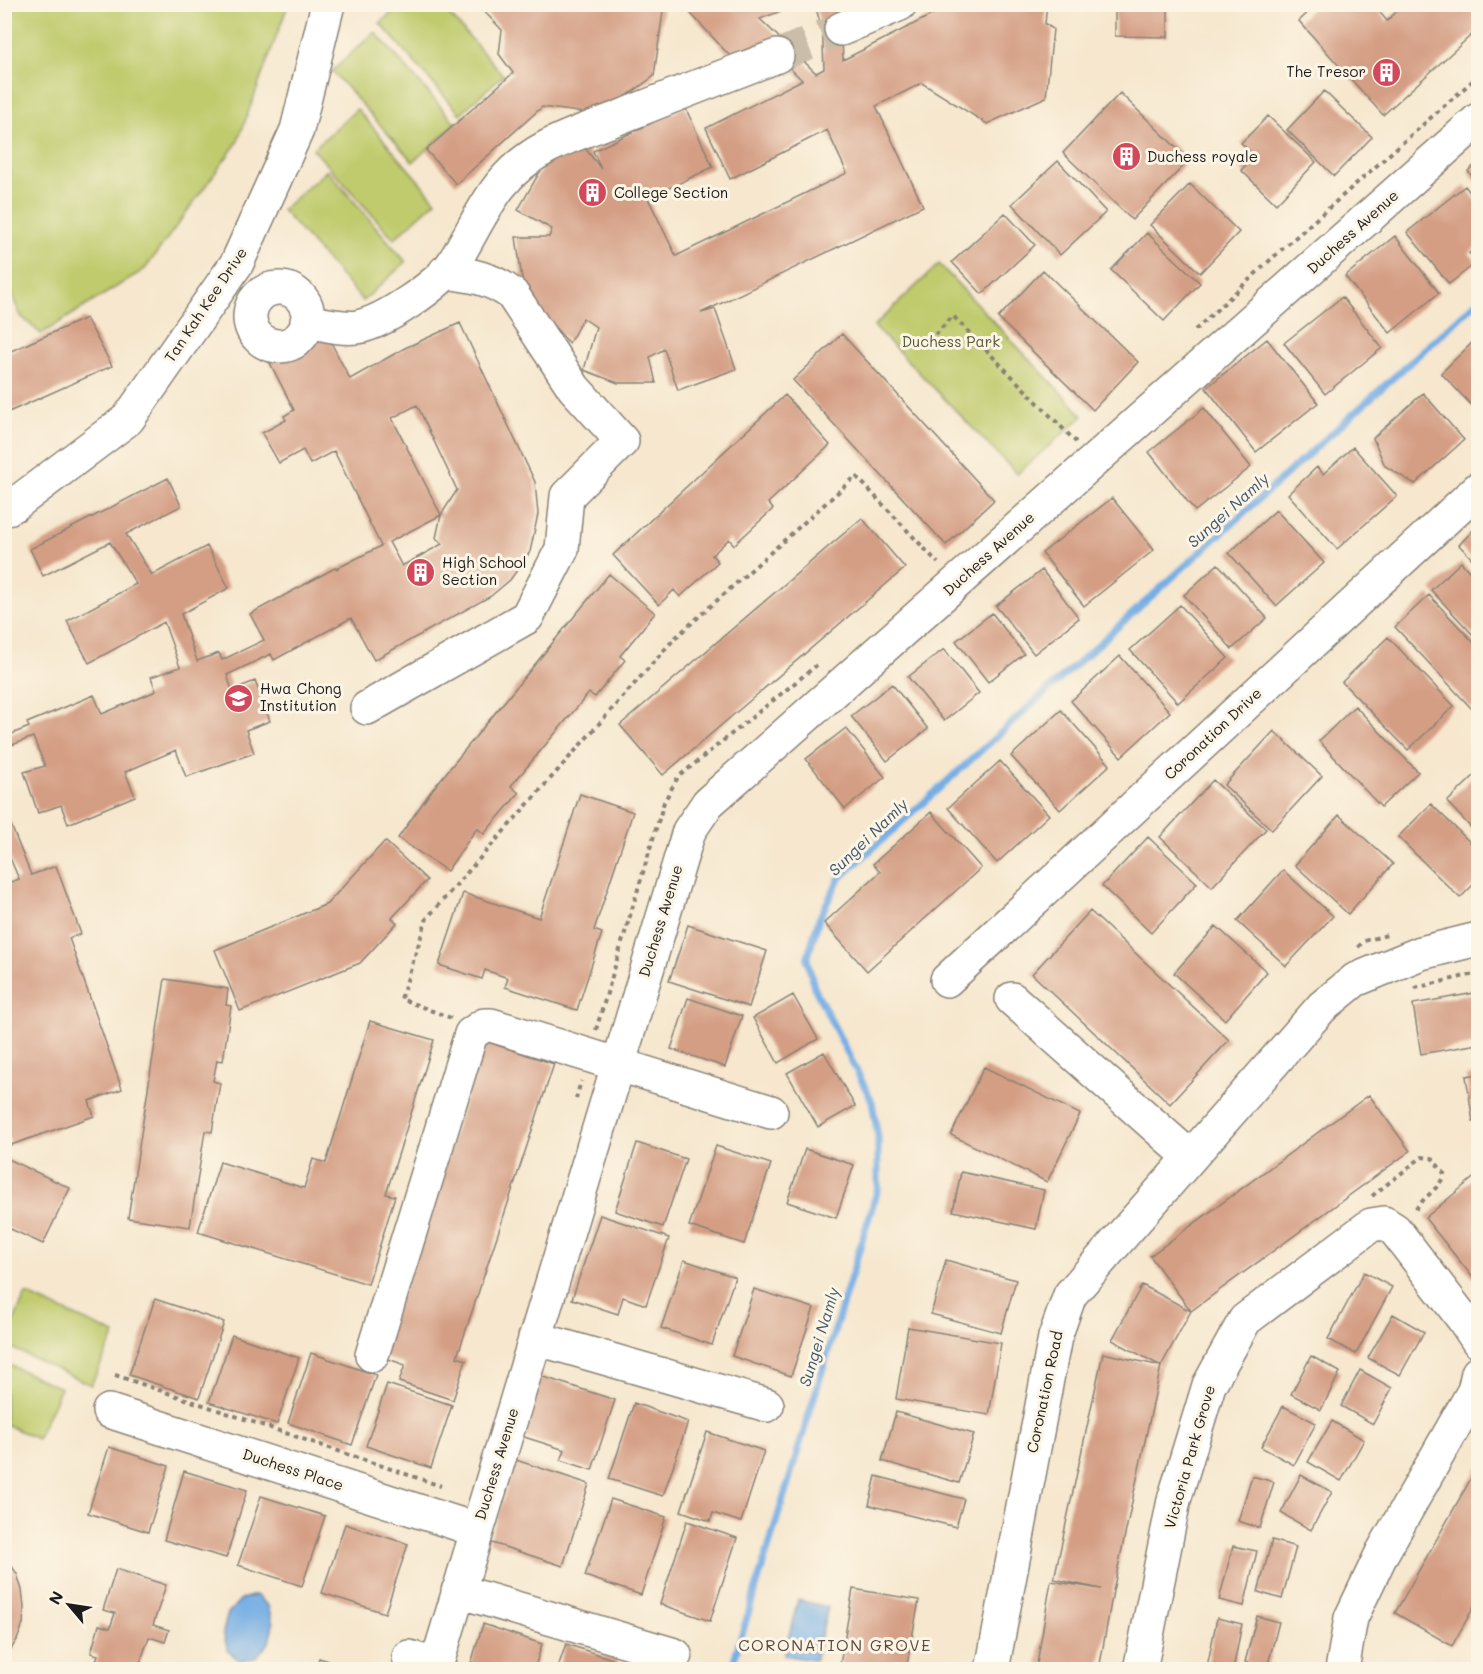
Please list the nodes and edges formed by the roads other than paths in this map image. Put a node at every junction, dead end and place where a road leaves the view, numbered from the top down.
1 (328, 4) edge
2 (900, 4) edge
3 (841, 29) tunnel mouth
4 (777, 56) tunnel mouth
5 (1479, 120) edge
6 (237, 263) junction
7 (446, 272) junction
8 (275, 288) junction
9 (211, 301) junction
10 (307, 321) junction
11 (251, 327) junction
12 (1479, 489) edge
13 (4, 510) edge
14 (368, 708) dead end
15 (1479, 939) edge
16 (947, 980) dead end
17 (1012, 999) dead end
18 (618, 1065) junction
19 (771, 1112) dead end
20 (1190, 1157) junction
21 (535, 1338) junction
22 (1479, 1341) edge
23 (372, 1355) dead end
24 (1479, 1373) edge
25 (768, 1405) dead end
26 (109, 1411) dead end
27 (477, 1530) junction
28 (458, 1591) junction
29 (675, 1655) dead end
30 (426, 1664) edge
31 (992, 1670) edge
32 (1140, 1670) edge
33 (1342, 1670) edge

1 - 6 street, Tan Kah Kee Drive
2 - 3 street
4 - 7 street
5 - 18 street, Duchess Avenue
6 - 8 street
6 - 9 street, Tan Kah Kee Drive
7 - 10 street
7 - 14 street
8 - 10 street
8 - 11 street
9 - 11 street
9 - 13 street, Tan Kah Kee Drive
10 - 11 street
12 - 16 street, Coronation Drive
15 - 20 street, Coronation Road
17 - 20 street
18 - 19 street
18 - 21 street, Duchess Avenue
18 - 23 street
20 - 31 street, Coronation Road
21 - 25 street
21 - 27 street, Duchess Avenue
22 - 32 street, Victoria Park Grove
24 - 33 street
26 - 27 street, Duchess Place
27 - 28 street, Duchess Avenue
28 - 29 street
28 - 30 street, Duchess Avenue

